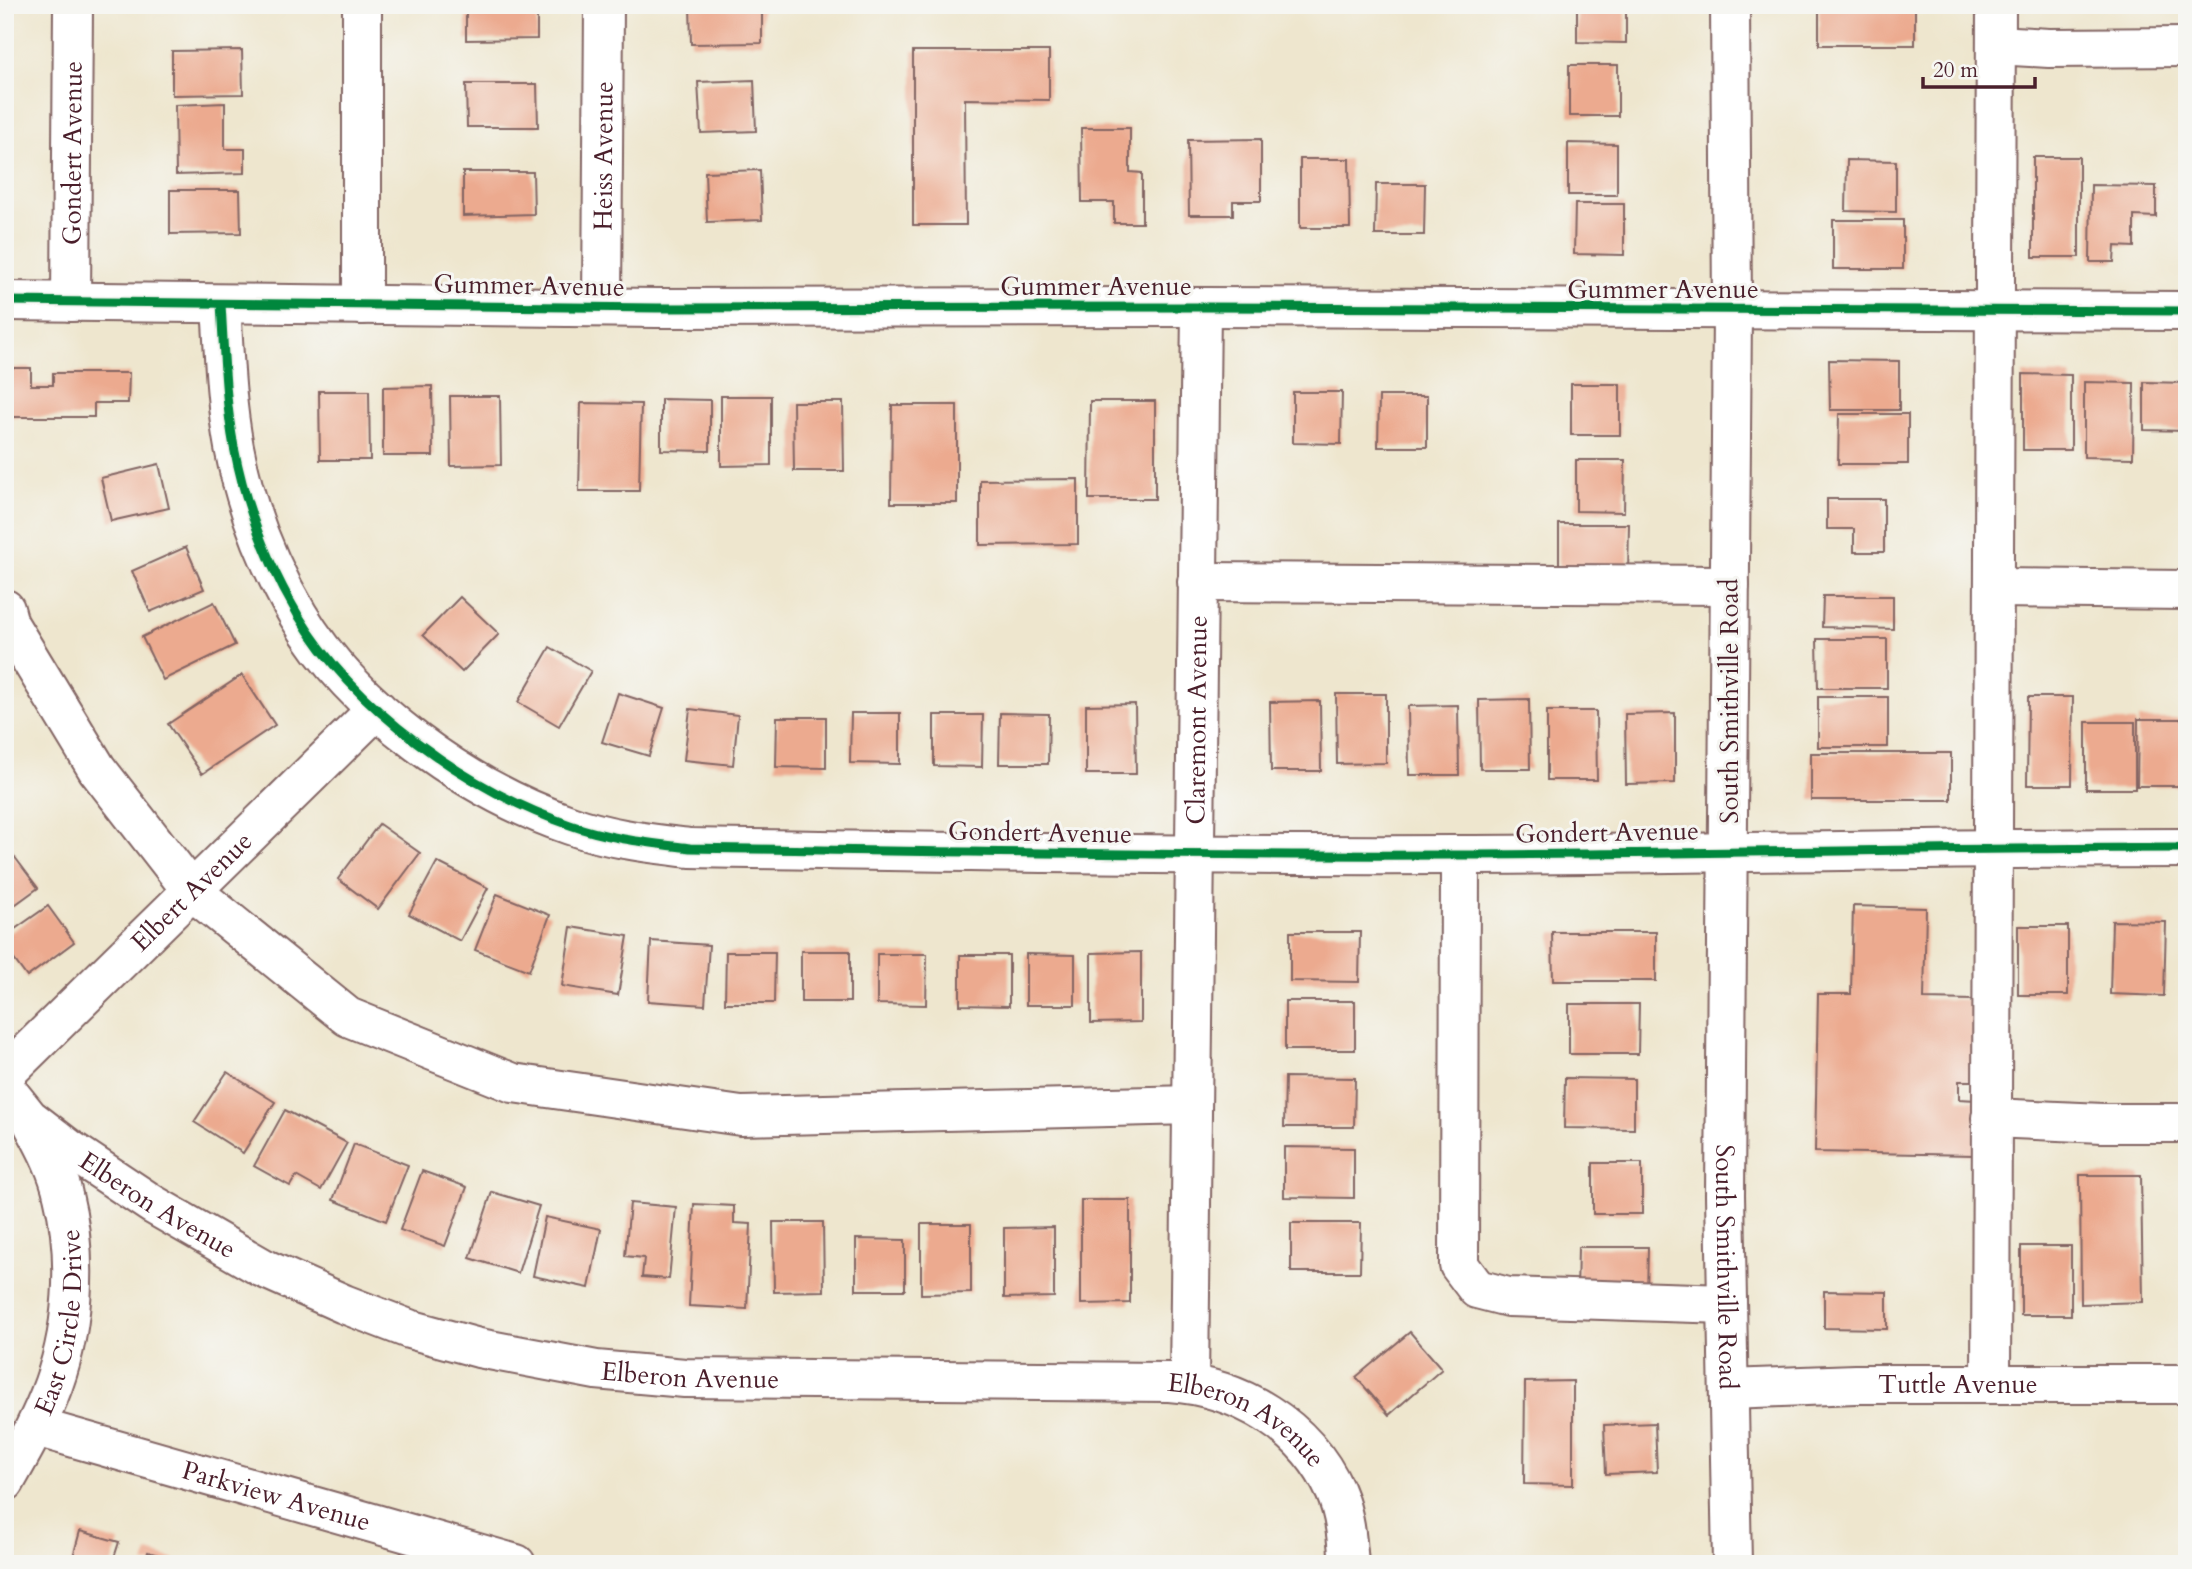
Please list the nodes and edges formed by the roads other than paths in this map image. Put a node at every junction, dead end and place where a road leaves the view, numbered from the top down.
1 (73, 5) edge
2 (362, 5) edge
3 (604, 5) edge
4 (1730, 5) edge
5 (1996, 5) edge
6 (1996, 45) junction
7 (2187, 47) edge
8 (5, 301) edge
9 (71, 302) junction
10 (221, 304) junction
11 (362, 304) junction
12 (602, 306) junction
13 (1201, 307) junction
14 (1732, 311) junction
15 (1996, 311) junction
16 (2187, 311) edge
17 (1197, 582) junction
18 (1730, 586) junction
19 (1994, 588) junction
20 (2187, 590) edge
21 (5, 609) edge
22 (377, 709) junction
23 (1992, 848) junction
24 (2187, 848) edge
25 (1728, 852) junction
26 (1195, 855) junction
27 (1460, 855) junction
28 (192, 891) junction
29 (5, 1074) edge
30 (5, 1087) edge
31 (1192, 1105) junction
32 (29, 1118) junction
33 (1992, 1118) junction
34 (2187, 1123) edge
35 (1727, 1304) junction
36 (1189, 1383) junction
37 (1992, 1384) junction
38 (2187, 1384) edge
39 (1729, 1389) junction
40 (36, 1427) junction
41 (5, 1482) edge
42 (516, 1564) edge
43 (1349, 1564) edge
44 (1732, 1564) edge

1 - 9 street, Gondert Avenue
2 - 11 street
3 - 12 street, Heiss Avenue
4 - 14 street, South Smithville Road
5 - 6 street
6 - 7 street
6 - 15 street
8 - 9 street, Gummer Avenue
9 - 10 street, Gummer Avenue
10 - 11 street, Gummer Avenue
10 - 22 street, Gondert Avenue
11 - 12 street, Gummer Avenue
12 - 13 street, Gummer Avenue
13 - 14 street, Gummer Avenue
13 - 17 street, Claremont Avenue
14 - 15 street, Gummer Avenue
14 - 18 street, South Smithville Road
15 - 16 street, Gummer Avenue
15 - 19 street
17 - 18 street
17 - 26 street, Claremont Avenue
18 - 25 street, South Smithville Road
19 - 20 street
19 - 23 street
21 - 28 street
22 - 26 street, Gondert Avenue
22 - 28 street, Elbert Avenue
23 - 24 street, Gondert Avenue
23 - 25 street, Gondert Avenue
23 - 33 street
25 - 27 street, Gondert Avenue
25 - 35 street, South Smithville Road
26 - 27 street, Gondert Avenue
26 - 31 street, Claremont Avenue
27 - 35 street
28 - 29 street, Elbert Avenue
28 - 31 street
30 - 32 street, Elberon Avenue
31 - 36 street, Claremont Avenue
32 - 36 street, Elberon Avenue
32 - 40 street, East Circle Drive
33 - 34 street
33 - 37 street
35 - 39 street, South Smithville Road
36 - 43 street, Elberon Avenue
37 - 38 street, Tuttle Avenue
37 - 39 street, Tuttle Avenue
39 - 44 street, South Smithville Road
40 - 41 street, East Circle Drive
40 - 42 street, Parkview Avenue

